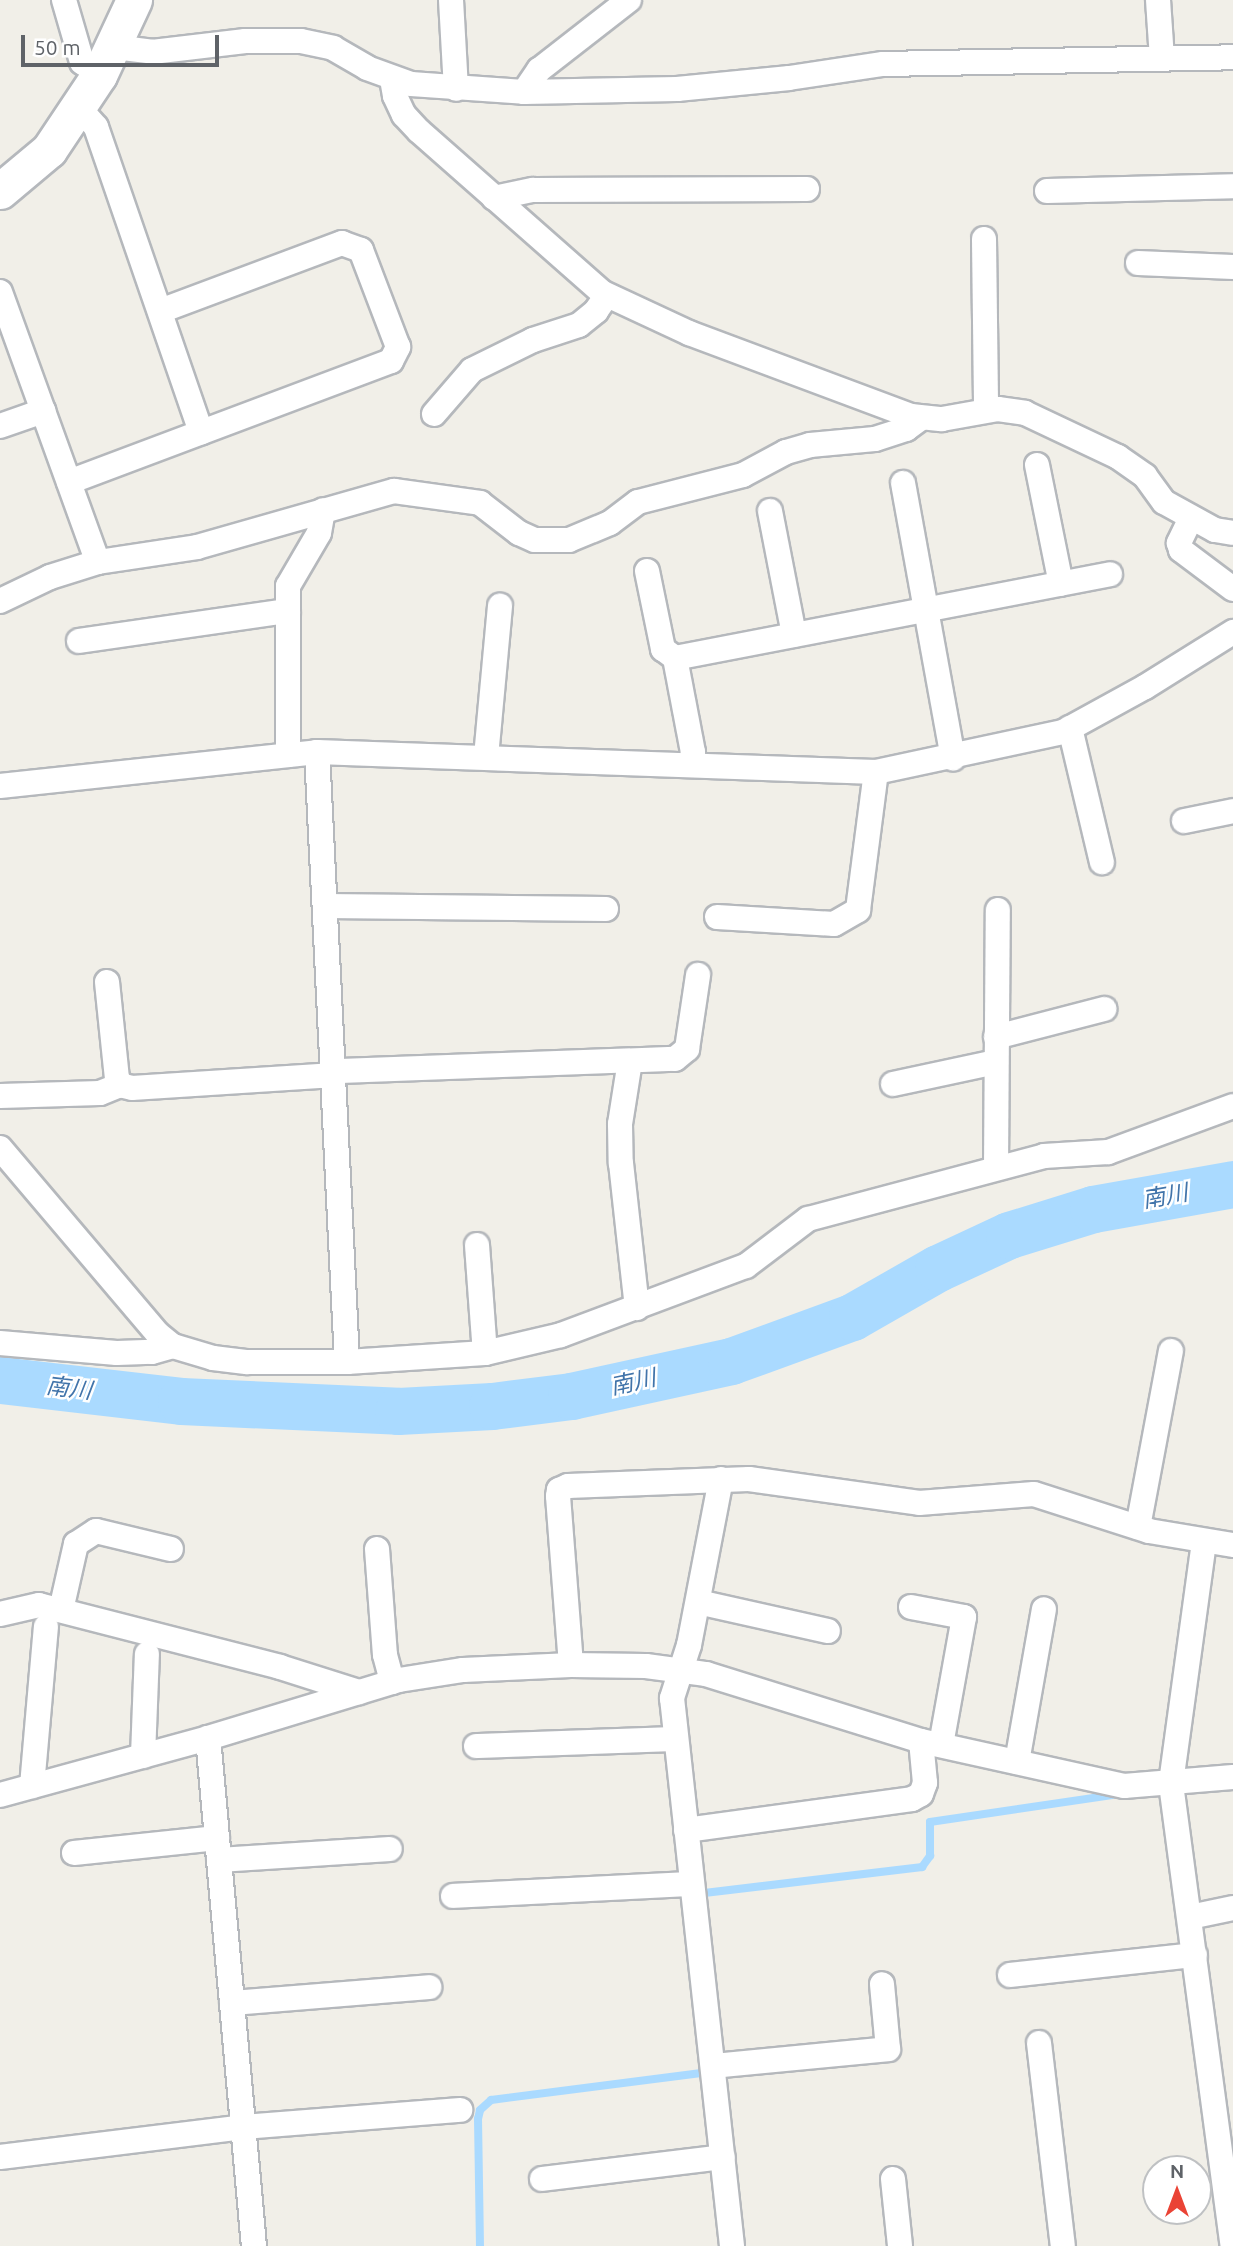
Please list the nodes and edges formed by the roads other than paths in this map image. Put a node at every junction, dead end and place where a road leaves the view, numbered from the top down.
1 (64, 0) edge
2 (134, 0) edge
3 (451, 0) edge
4 (629, 0) edge
5 (1158, 0) edge
6 (1233, 57) edge
7 (1162, 58) junction
8 (107, 61) junction
9 (393, 79) junction
10 (456, 89) junction
11 (524, 92) junction
12 (79, 107) junction
13 (1233, 186) edge
14 (807, 189) dead end
15 (0, 191) edge
16 (1047, 191) dead end
17 (494, 198) junction
18 (984, 239) dead end
19 (1138, 263) dead end
20 (1233, 267) edge
21 (0, 292) edge
22 (607, 295) junction
23 (160, 311) junction
24 (43, 411) junction
25 (986, 411) junction
26 (434, 414) dead end
27 (921, 418) junction
28 (0, 426) edge
29 (201, 432) junction
30 (1037, 465) dead end
31 (69, 482) junction
32 (902, 483) dead end
33 (323, 510) junction
34 (771, 511) dead end
35 (1191, 518) junction
36 (1233, 533) edge
37 (98, 562) junction
38 (647, 571) dead end
39 (1110, 574) dead end
40 (1061, 584) junction
41 (1233, 589) edge
42 (0, 601) edge
43 (500, 606) dead end
44 (926, 610) junction
45 (288, 611) junction
46 (1233, 632) edge
47 (794, 635) junction
48 (79, 641) dead end
49 (676, 658) junction
50 (1070, 728) junction
51 (317, 752) junction
52 (288, 755) junction
53 (486, 757) junction
54 (953, 758) junction
55 (691, 764) junction
56 (876, 772) junction
57 (0, 786) edge
58 (1233, 811) edge
59 (1184, 821) dead end
60 (1102, 862) dead end
61 (326, 906) junction
62 (606, 909) dead end
63 (998, 909) dead end
64 (717, 916) dead end
65 (698, 975) dead end
66 (107, 982) dead end
67 (1104, 1009) dead end
68 (996, 1037) junction
69 (630, 1060) junction
70 (996, 1062) junction
71 (331, 1075) junction
72 (893, 1084) dead end
73 (120, 1085) junction
74 (0, 1096) edge
75 (1233, 1106) edge
76 (0, 1148) edge
77 (996, 1168) junction
78 (477, 1245) dead end
79 (637, 1308) junction
80 (0, 1343) edge
81 (173, 1346) junction
82 (1171, 1351) dead end
83 (485, 1353) junction
84 (347, 1362) junction
85 (721, 1479) junction
86 (1138, 1527) junction
87 (1204, 1542) junction
88 (1233, 1545) edge
89 (171, 1549) dead end
90 (377, 1549) dead end
91 (698, 1602) junction
92 (911, 1607) dead end
93 (1044, 1609) dead end
94 (0, 1614) edge
95 (54, 1618) junction
96 (828, 1631) dead end
97 (147, 1654) dead end
98 (571, 1665) junction
99 (680, 1671) junction
100 (392, 1682) junction
101 (359, 1692) junction
102 (208, 1738) junction
103 (676, 1739) junction
104 (931, 1743) junction
105 (476, 1746) dead end
106 (143, 1756) junction
107 (1017, 1762) junction
108 (1233, 1777) edge
109 (1171, 1784) junction
110 (32, 1786) junction
111 (0, 1795) edge
112 (686, 1830) junction
113 (218, 1849) junction
114 (390, 1849) dead end
115 (74, 1853) dead end
116 (692, 1884) junction
117 (453, 1896) dead end
118 (1233, 1908) edge
119 (1190, 1917) junction
120 (1195, 1955) junction
121 (1010, 1975) dead end
122 (882, 1984) dead end
123 (429, 1987) dead end
124 (232, 2003) junction
125 (1040, 2043) dead end
126 (713, 2066) junction
127 (1224, 2103) edge
128 (460, 2110) dead end
129 (243, 2127) junction
130 (0, 2157) edge
131 (723, 2157) junction
132 (542, 2179) dead end
133 (893, 2179) dead end
134 (254, 2246) edge
135 (732, 2246) edge
136 (900, 2246) edge
137 (1063, 2246) edge
138 (1233, 2246) edge

1 - 8 street
2 - 8 main road
3 - 10 street
4 - 11 street
5 - 7 street
6 - 7 street
7 - 11 street
8 - 9 street
8 - 12 main road
9 - 10 street
9 - 17 street
10 - 11 street
12 - 15 main road
12 - 23 street
13 - 16 street
14 - 17 street
17 - 22 street
18 - 25 street
19 - 20 street
21 - 24 street
22 - 26 street
22 - 27 street
23 - 29 street
23 - 29 street
24 - 28 street
24 - 31 street
25 - 27 street
25 - 35 street
27 - 33 street
29 - 31 street
30 - 40 street
31 - 37 street
32 - 44 street
33 - 37 street
33 - 45 street
34 - 47 street
35 - 36 street
35 - 41 street
37 - 42 street
38 - 49 street
39 - 40 street
40 - 44 street
43 - 53 street
44 - 47 street
44 - 54 street
45 - 48 street
45 - 52 street
46 - 50 street
47 - 49 street
49 - 55 street
50 - 54 street
50 - 60 street
51 - 52 street
51 - 53 street
51 - 61 street
52 - 57 street
53 - 55 street
54 - 56 street
55 - 56 street
56 - 64 street
58 - 59 street
61 - 62 street
61 - 71 street
63 - 68 street
65 - 69 street
66 - 73 street
67 - 68 street
68 - 70 street
69 - 71 street
69 - 79 street
70 - 72 street
70 - 77 street
71 - 73 street
71 - 84 street
73 - 74 street
75 - 77 street
76 - 81 street
77 - 79 street
78 - 83 street
79 - 83 street
80 - 81 street
81 - 84 street
82 - 86 street
83 - 84 street
85 - 86 street
85 - 91 street
85 - 98 street
86 - 87 street
87 - 88 street
87 - 109 street
89 - 95 street
90 - 100 street
91 - 96 street
91 - 99 street
92 - 104 street
93 - 107 street
94 - 95 street
95 - 101 street
95 - 110 street
97 - 106 street
98 - 99 street
98 - 100 street
99 - 103 street
99 - 104 street
100 - 101 street
101 - 102 street
102 - 106 street
102 - 113 street
103 - 105 street
103 - 112 street
104 - 107 street
104 - 112 street
106 - 110 street
107 - 109 street
108 - 109 street
109 - 119 street
110 - 111 street
112 - 116 street
113 - 114 street
113 - 115 street
113 - 124 street
116 - 117 street
116 - 126 street
118 - 119 street
119 - 120 street
120 - 121 street
120 - 127 street
122 - 126 street
123 - 124 street
124 - 129 street
125 - 137 street
126 - 131 street
127 - 138 street
128 - 129 street
129 - 130 street
129 - 134 street
131 - 132 street
131 - 135 street
133 - 136 street

